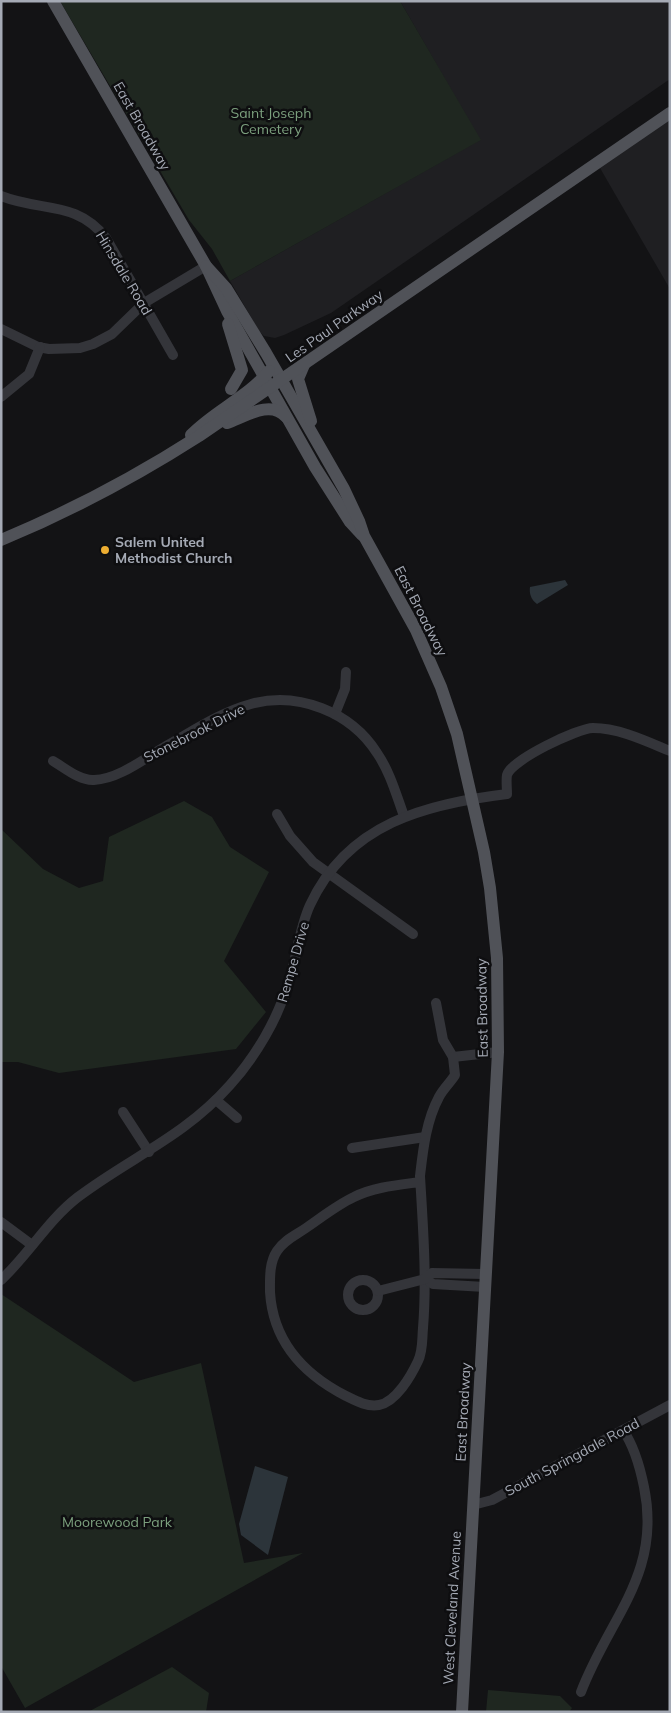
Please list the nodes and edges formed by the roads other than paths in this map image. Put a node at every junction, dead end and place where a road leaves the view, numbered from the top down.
1 (53, 1) edge
2 (670, 102) edge
3 (670, 113) edge
4 (633, 138) junction
5 (1, 196) edge
6 (206, 266) junction
7 (218, 295) junction
8 (144, 303) junction
9 (1, 329) edge
10 (40, 347) junction
11 (173, 355) dead end
12 (306, 363) junction
13 (270, 375) junction
14 (231, 389) dead end
15 (1, 396) edge
16 (288, 419) junction
17 (208, 430) junction
18 (317, 443) junction
19 (174, 452) junction
20 (364, 536) junction
21 (1, 540) edge
22 (346, 672) dead end
23 (335, 714) junction
24 (670, 751) edge
25 (53, 761) dead end
26 (472, 798) junction
27 (277, 814) dead end
28 (404, 816) junction
29 (329, 873) junction
30 (413, 934) dead end
31 (436, 1003) dead end
32 (498, 1052) junction
33 (453, 1056) junction
34 (216, 1100) junction
35 (123, 1112) dead end
36 (237, 1118) dead end
37 (425, 1137) junction
38 (352, 1148) dead end
39 (149, 1152) junction
40 (420, 1182) junction
41 (1, 1222) edge
42 (32, 1245) junction
43 (486, 1274) junction
44 (425, 1279) junction
45 (1, 1280) edge
46 (485, 1287) junction
47 (378, 1291) dead end
48 (670, 1405) edge
49 (622, 1430) junction
50 (473, 1505) junction
51 (581, 1692) dead end
52 (462, 1712) edge

1 - 6 main road, East Broadway
2 - 4 main road
3 - 4 main road, Les Paul Parkway
4 - 12 main road, Les Paul Parkway
5 - 8 street, Hinsdale Road
6 - 7 main road, East Broadway
6 - 8 street
6 - 13 main road, East Broadway
7 - 13 main road, East Broadway
7 - 14 main road
8 - 10 street
8 - 11 street, Hinsdale Road
9 - 10 street
10 - 15 street
12 - 13 main road, Les Paul Parkway
12 - 18 main road
13 - 16 main road, East Broadway
13 - 17 main road, Les Paul Parkway
13 - 18 main road, East Broadway
13 - 19 main road
16 - 17 main road
16 - 20 main road, East Broadway
17 - 19 main road, Les Paul Parkway
18 - 20 main road, East Broadway
19 - 21 main road, Les Paul Parkway
20 - 26 main road, East Broadway
22 - 23 street
23 - 25 street, Stonebrook Drive
23 - 28 street, Stonebrook Drive
24 - 26 street, Rempe Drive
26 - 28 street, Rempe Drive
26 - 32 main road, East Broadway
27 - 29 street
28 - 29 street, Rempe Drive
29 - 30 street
29 - 34 street, Rempe Drive
31 - 33 street
32 - 33 street
32 - 43 main road, East Broadway
33 - 37 street, East Broadway
34 - 36 street
34 - 39 street, Rempe Drive
35 - 39 street
37 - 38 street
37 - 40 street, East Broadway
39 - 42 street, Rempe Drive
40 - 44 street, East Broadway
40 - 44 street, East Broadway
41 - 42 street
42 - 45 street, Rempe Drive
43 - 44 street
43 - 46 main road, East Broadway
44 - 46 street
44 - 47 street
46 - 50 main road, East Broadway
48 - 49 street, South Springdale Road
49 - 50 street, South Springdale Road
49 - 51 street
50 - 52 main road, West Cleveland Avenue

